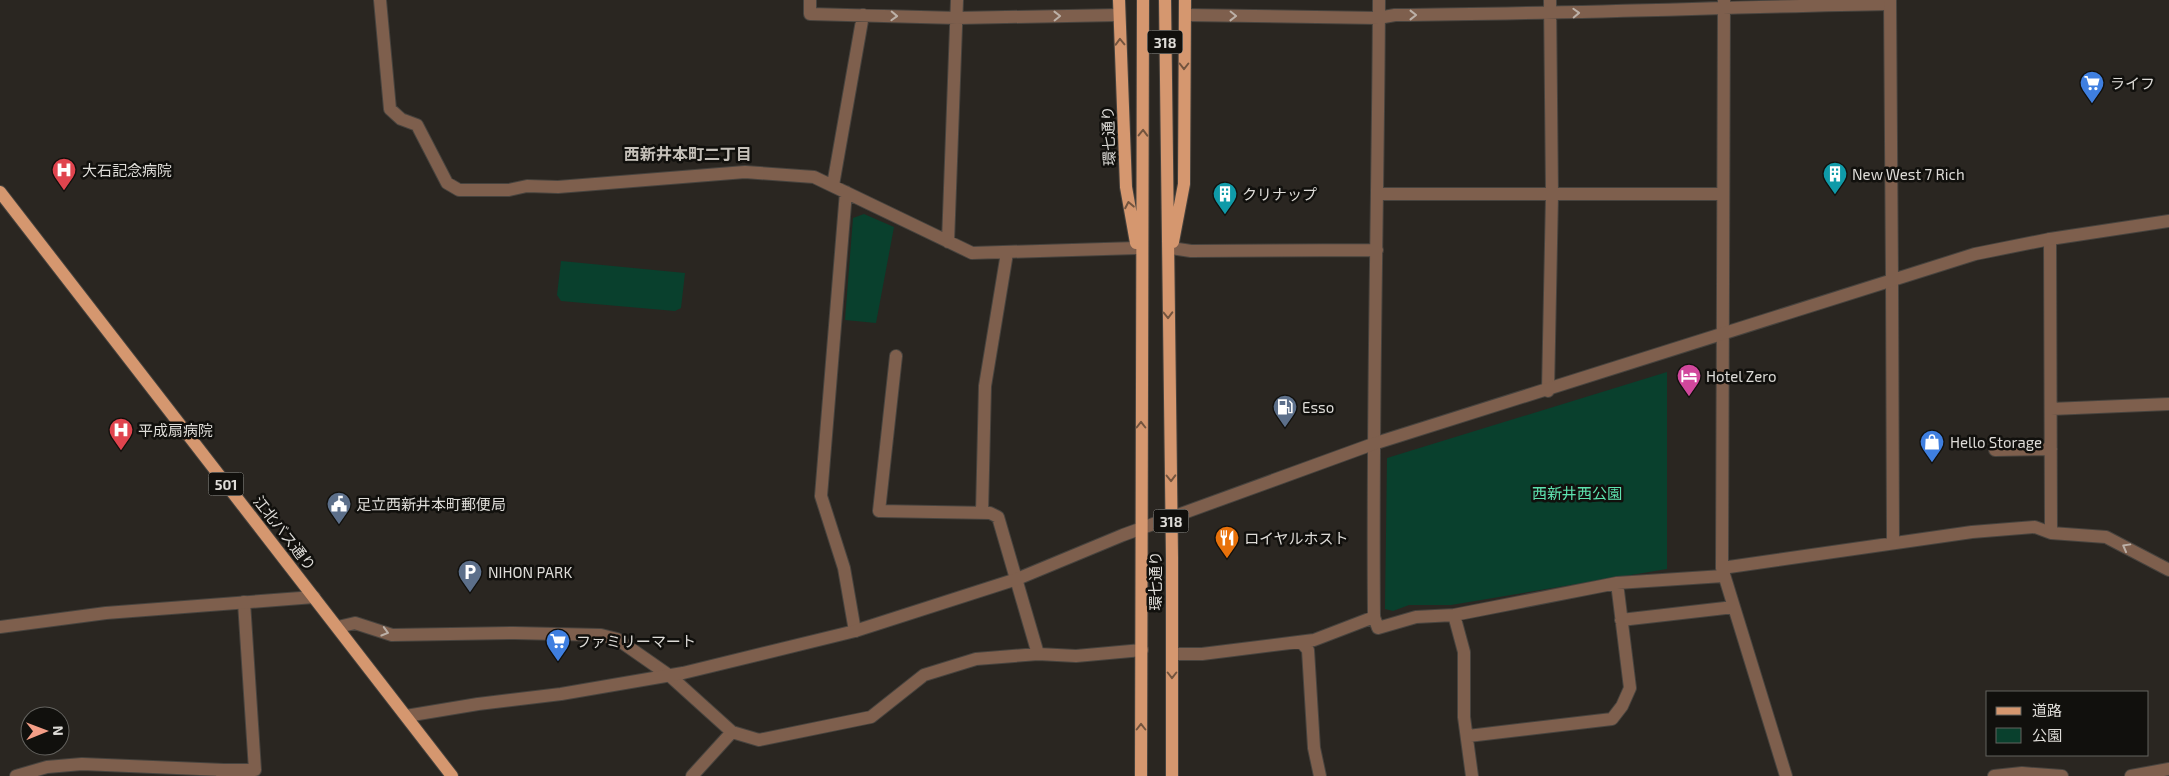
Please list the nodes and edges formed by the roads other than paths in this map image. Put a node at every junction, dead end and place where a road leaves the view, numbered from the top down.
1 (380, 0) edge
2 (810, 0) edge
3 (958, 0) edge
4 (1119, 0) edge
5 (1143, 0) edge
6 (1165, 0) edge
7 (1185, 0) edge
8 (1379, 0) edge
9 (1550, 0) edge
10 (1890, 2) edge
11 (1724, 4) edge
12 (1552, 14) junction
13 (862, 15) junction
14 (1119, 15) junction
15 (1185, 15) junction
16 (957, 18) junction
17 (1378, 18) junction
18 (833, 186) junction
19 (0, 192) edge
20 (846, 192) junction
21 (1378, 194) junction
22 (1724, 194) junction
23 (1552, 195) junction
24 (2169, 221) edge
25 (2050, 239) junction
26 (948, 242) junction
27 (1137, 248) junction
28 (1171, 248) junction
29 (1376, 250) junction
30 (1008, 253) junction
31 (1168, 266) junction
32 (1141, 270) junction
33 (1892, 281) junction
34 (1722, 333) junction
35 (896, 356) dead end
36 (1548, 391) junction
37 (2169, 404) edge
38 (2051, 410) junction
39 (1373, 444) junction
40 (2051, 449) junction
41 (1995, 450) dead end
42 (982, 513) junction
43 (1171, 517) junction
44 (1142, 528) junction
45 (2051, 533) junction
46 (1893, 542) junction
47 (2169, 570) edge
48 (1722, 572) junction
49 (1017, 580) junction
50 (1617, 583) junction
51 (314, 597) junction
52 (244, 602) junction
53 (1734, 607) junction
54 (1454, 614) junction
55 (1374, 617) junction
56 (1621, 620) junction
57 (0, 627) edge
58 (338, 627) junction
59 (855, 631) junction
60 (1301, 642) junction
61 (1142, 650) junction
62 (1038, 654) junction
63 (1172, 654) junction
64 (670, 676) junction
65 (406, 716) junction
66 (732, 732) junction
67 (1468, 736) junction
68 (2169, 769) edge
69 (223, 773) edge
70 (16, 776) edge
71 (452, 776) edge
72 (692, 776) edge
73 (1141, 776) edge
74 (1172, 776) edge
75 (1320, 776) edge
76 (1472, 776) edge
77 (1786, 776) edge
78 (1994, 776) edge
79 (2062, 776) edge
80 (2131, 776) edge

1 - 18 street
2 - 13 street
3 - 16 street
4 - 14 main road, 環七通り / 318
32 -> 5 main road, 環七通り / 318
6 - 31 main road, 環七通り / 318
7 - 15 main road, 環七通り / 318
8 - 17 street
9 - 12 street
10 - 11 street
10 - 33 street
12 -> 11 street
11 - 22 street
17 -> 12 street
12 - 23 street
13 -> 16 street
13 - 18 street
16 -> 14 street
27 -> 14 main road, 環七通り / 318
15 -> 17 street
15 -> 28 main road, 環七通り / 318
16 - 26 street
17 - 21 street
18 - 20 street
19 - 51 main road, 江北バス通り / 501
20 - 26 street
20 - 59 street
21 - 23 street
21 - 29 street
22 - 23 street
22 - 34 street
23 - 36 street
24 - 25 street
25 - 33 street
25 - 38 street
26 - 30 street
27 - 30 street
27 - 32 main road, 環七通り / 318
28 - 29 street
28 - 31 main road, 環七通り / 318
29 - 39 street
30 - 42 street
31 -> 43 main road, 環七通り / 318
44 -> 32 main road, 環七通り / 318
33 - 34 street
33 - 46 street
34 - 36 street
34 - 48 street
35 - 42 street
36 - 39 street
37 - 38 street
38 - 40 street
39 - 43 street
39 - 55 street
40 - 41 street
40 - 45 street
42 - 49 street
43 - 44 street
43 - 63 main road, 環七通り / 318
44 - 49 street
44 - 61 main road, 環七通り / 318
45 - 46 street
47 -> 45 street
46 - 48 street
48 - 50 street
48 - 53 street
49 - 59 street
49 - 62 street
50 - 54 street
50 - 56 street
51 - 52 street
51 - 58 main road, 江北バス通り / 501
52 - 57 street
52 - 69 street
53 - 56 street
53 - 77 street
54 - 55 street
54 - 67 street
55 - 60 street
56 - 67 street
58 -> 64 street
58 - 65 main road, 江北バス通り / 501
59 - 64 street
60 - 63 street
60 - 75 street
61 - 62 street
73 -> 61 main road, 環七通り / 318
62 - 66 street
63 -> 74 main road, 環七通り / 318
64 - 65 street
64 - 66 street
65 - 71 main road, 江北バス通り / 501
66 - 72 street
67 - 76 street
68 - 80 street
69 - 70 street
78 - 79 street

